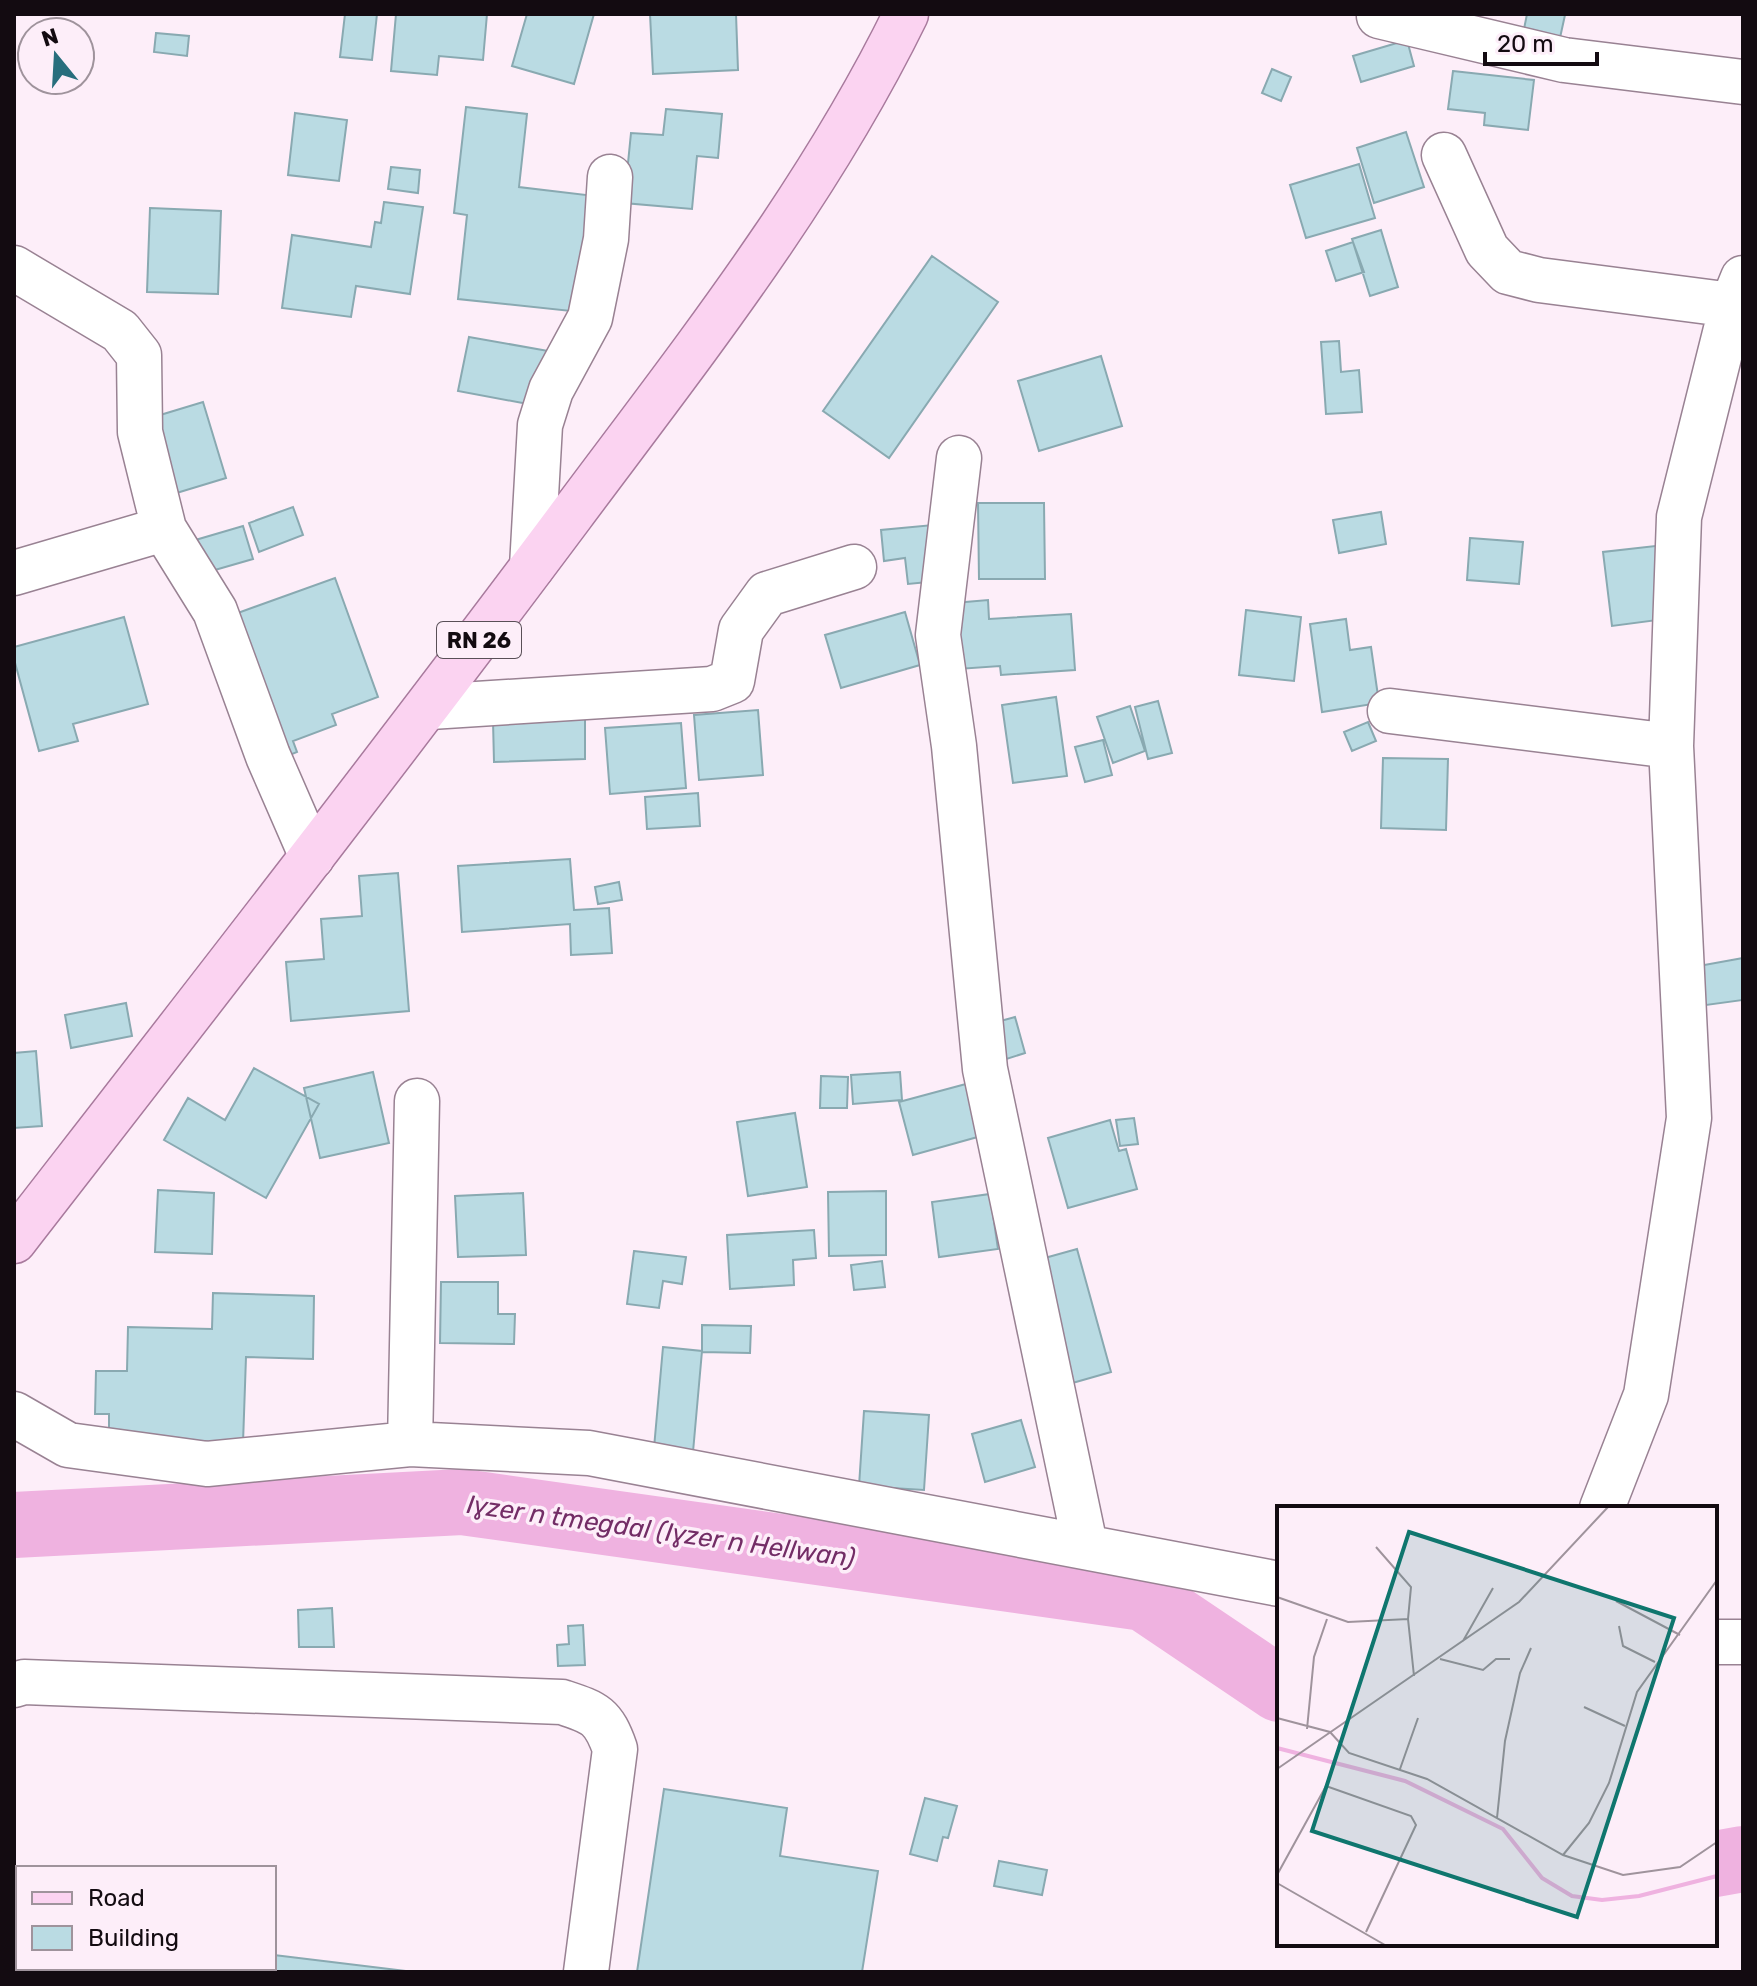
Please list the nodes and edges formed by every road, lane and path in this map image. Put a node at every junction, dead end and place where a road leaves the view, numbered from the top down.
1 (906, 14) edge
2 (1379, 16) edge
3 (1743, 82) edge
4 (1444, 155) dead end
5 (610, 177) dead end
6 (14, 268) edge
7 (1737, 292) edge
8 (959, 458) dead end
9 (164, 529) junction
10 (532, 567) junction
11 (854, 567) dead end
12 (14, 573) edge
13 (430, 707) junction
14 (1390, 711) dead end
15 (1671, 746) junction
16 (312, 857) junction
17 (417, 1101) dead end
18 (14, 1241) edge
19 (14, 1414) edge
20 (410, 1444) junction
21 (1603, 1506) edge
22 (1085, 1545) junction
23 (1277, 1584) edge
24 (1717, 1642) edge
25 (1743, 1642) edge
26 (14, 1685) edge
27 (586, 1972) edge

1 - 10 main road, RN 26
2 - 3 street
4 - 7 street
5 - 10 street
6 - 9 street
7 - 15 street
8 - 22 street
9 - 12 street
9 - 16 street
10 - 13 main road, RN 26
11 - 13 street
13 - 16 main road, RN 26
14 - 15 street
15 - 21 street
16 - 18 main road, RN 26
17 - 20 street
19 - 20 street
20 - 22 street
22 - 23 street
24 - 25 street
26 - 27 street

